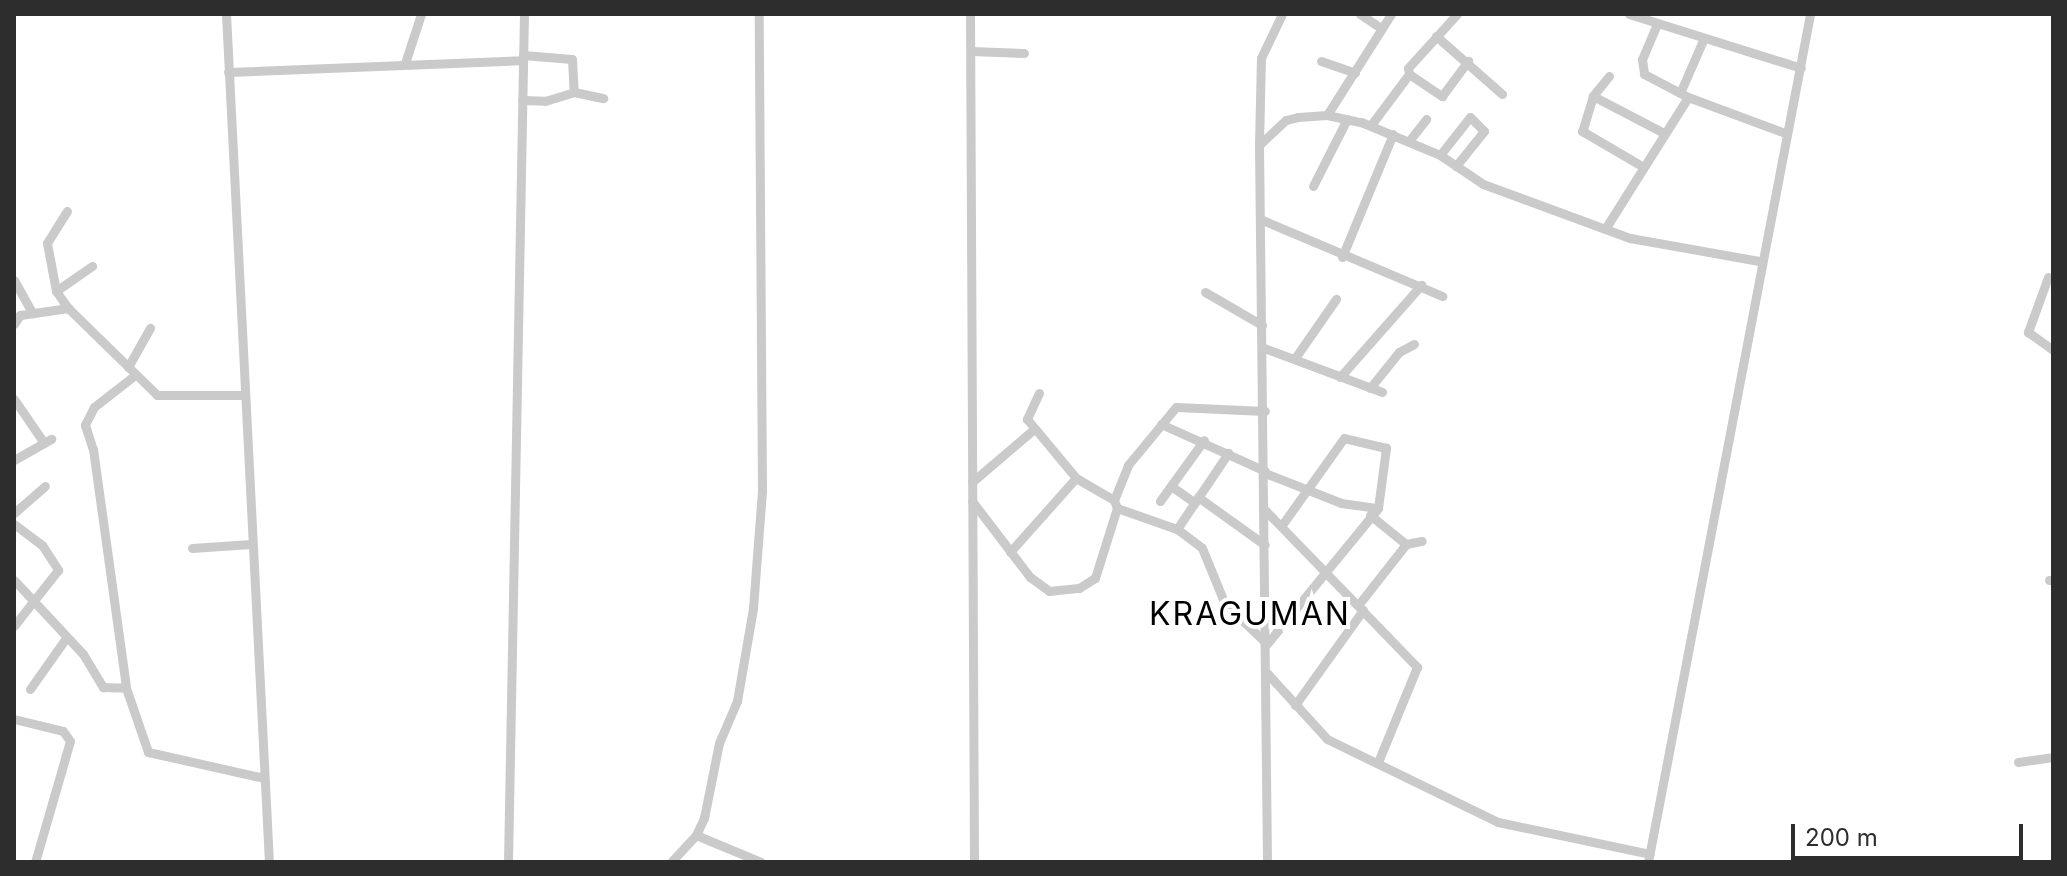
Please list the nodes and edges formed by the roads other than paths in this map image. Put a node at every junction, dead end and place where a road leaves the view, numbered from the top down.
1 (226, 14) edge
2 (421, 14) edge
3 (524, 14) edge
4 (759, 14) edge
5 (970, 14) edge
6 (1282, 14) edge
7 (1360, 14) edge
8 (1391, 14) edge
9 (1457, 14) edge
10 (1629, 14) edge
11 (1810, 14) edge
12 (1657, 24) junction
13 (1381, 28) junction
14 (1436, 36) junction
15 (1704, 38) junction
16 (971, 51) junction
17 (1024, 53) dead end
18 (522, 58) junction
19 (1321, 61) dead end
20 (1468, 61) junction
21 (405, 63) junction
22 (1801, 68) junction
23 (228, 72) junction
24 (1355, 73) junction
25 (1409, 74) junction
26 (1609, 76) dead end
27 (574, 92) junction
28 (1502, 94) dead end
29 (1684, 95) junction
30 (1593, 96) junction
31 (603, 98) dead end
32 (522, 100) junction
33 (1327, 115) junction
34 (1347, 119) junction
35 (1426, 119) dead end
36 (1371, 125) junction
37 (1664, 133) junction
38 (1785, 133) junction
39 (1393, 134) junction
40 (1409, 141) junction
41 (1259, 145) junction
42 (1440, 155) junction
43 (1456, 166) junction
44 (1642, 166) junction
45 (1313, 186) dead end
46 (67, 211) dead end
47 (1260, 219) junction
48 (1605, 229) junction
49 (1342, 257) junction
50 (1759, 261) junction
51 (92, 266) dead end
52 (2048, 277) dead end
53 (14, 280) edge
54 (1421, 285) junction
55 (56, 291) junction
56 (1205, 292) dead end
57 (1442, 296) dead end
58 (1336, 299) dead end
59 (68, 308) junction
60 (32, 313) junction
61 (14, 324) edge
62 (1262, 325) junction
63 (150, 328) dead end
64 (1414, 344) dead end
65 (1264, 348) junction
66 (2053, 350) edge
67 (1295, 358) junction
68 (131, 371) junction
69 (1340, 377) junction
70 (1370, 388) junction
71 (1382, 392) dead end
72 (1039, 393) dead end
73 (244, 395) junction
74 (14, 399) edge
75 (1265, 411) junction
76 (1161, 424) junction
77 (1034, 429) junction
78 (1204, 440) junction
79 (1228, 453) junction
80 (14, 460) edge
81 (1265, 472) junction
82 (1076, 478) junction
83 (972, 482) junction
84 (45, 486) dead end
85 (1171, 486) junction
86 (1306, 488) junction
87 (1197, 500) junction
88 (972, 501) junction
89 (1160, 501) dead end
90 (1115, 504) junction
91 (1265, 510) junction
92 (1374, 512) junction
93 (14, 513) edge
94 (14, 524) edge
95 (1282, 525) junction
96 (1177, 529) junction
97 (1422, 541) dead end
98 (251, 544) junction
99 (1406, 544) junction
100 (1265, 545) junction
101 (192, 548) dead end
102 (1010, 552) junction
103 (1327, 573) junction
104 (14, 580) edge
105 (34, 602) junction
106 (1361, 607) junction
107 (14, 626) edge
108 (66, 638) junction
109 (1265, 644) junction
110 (1267, 673) junction
111 (122, 688) junction
112 (30, 689) dead end
113 (1295, 705) junction
114 (14, 719) edge
115 (2053, 757) edge
116 (1378, 762) junction
117 (2018, 762) dead end
118 (264, 778) junction
119 (696, 835) junction
120 (1649, 858) edge
121 (35, 862) edge
122 (269, 862) edge
123 (508, 862) edge
124 (671, 862) edge
125 (761, 862) edge
126 (974, 862) edge
127 (1267, 862) edge

1 - 23 street
2 - 21 street
3 - 18 street
4 - 119 street
5 - 16 street
6 - 41 street
7 - 13 street
8 - 13 street
9 - 14 street
10 - 12 street
11 - 22 street
12 - 15 street
12 - 29 street
13 - 24 street
14 - 20 street
14 - 25 street
15 - 22 street
15 - 29 street
16 - 17 street
16 - 83 street
18 - 21 street
18 - 27 street
18 - 32 street
19 - 24 street
20 - 25 street
20 - 28 street
21 - 23 street
22 - 38 street
23 - 73 street
24 - 33 street
25 - 36 street
26 - 30 street
27 - 31 street
27 - 32 street
29 - 37 street
29 - 38 street
30 - 37 street
30 - 44 street
32 - 123 street
33 - 34 street
33 - 41 street
34 - 36 street
34 - 45 street
35 - 40 street
36 - 39 street
37 - 44 street
38 - 50 street
39 - 40 street
39 - 49 street
40 - 42 street
41 - 47 street
42 - 43 street
42 - 43 street
43 - 48 street
44 - 48 street
46 - 55 street
47 - 49 street
47 - 62 street
48 - 50 street
49 - 54 street
50 - 120 street
51 - 55 street
52 - 66 street
53 - 60 street
54 - 57 street
54 - 69 street
55 - 59 street
56 - 62 street
58 - 67 street
59 - 60 street
59 - 68 street
60 - 61 street
62 - 65 street
63 - 68 street
64 - 70 street
65 - 67 street
65 - 75 street
67 - 69 street
68 - 73 street
68 - 111 street
69 - 70 street
70 - 71 street
72 - 77 street
73 - 98 street
74 - 80 street
75 - 76 street
75 - 81 street
76 - 78 street
76 - 90 street
77 - 82 street
77 - 83 street
78 - 79 street
78 - 85 street
79 - 81 street
79 - 87 street
81 - 86 street
81 - 91 street
82 - 90 street
82 - 102 street
83 - 88 street
84 - 93 street
85 - 87 street
85 - 89 street
86 - 92 street
86 - 92 street
86 - 95 street
87 - 96 street
87 - 100 street
88 - 102 street
88 - 126 street
90 - 96 street
90 - 102 street
91 - 95 street
91 - 100 street
92 - 99 street
92 - 103 street
94 - 105 street
95 - 103 street
96 - 109 street
97 - 99 street
98 - 101 street
98 - 118 street
99 - 106 street
100 - 109 street
103 - 106 street
103 - 109 street
104 - 105 street
105 - 107 street
105 - 108 street
106 - 113 street
106 - 116 street
108 - 111 street
108 - 112 street
109 - 110 street
110 - 113 street
110 - 127 street
111 - 118 street
113 - 116 street
114 - 121 street
115 - 117 street
116 - 120 street
118 - 122 street
119 - 124 street
119 - 125 street

